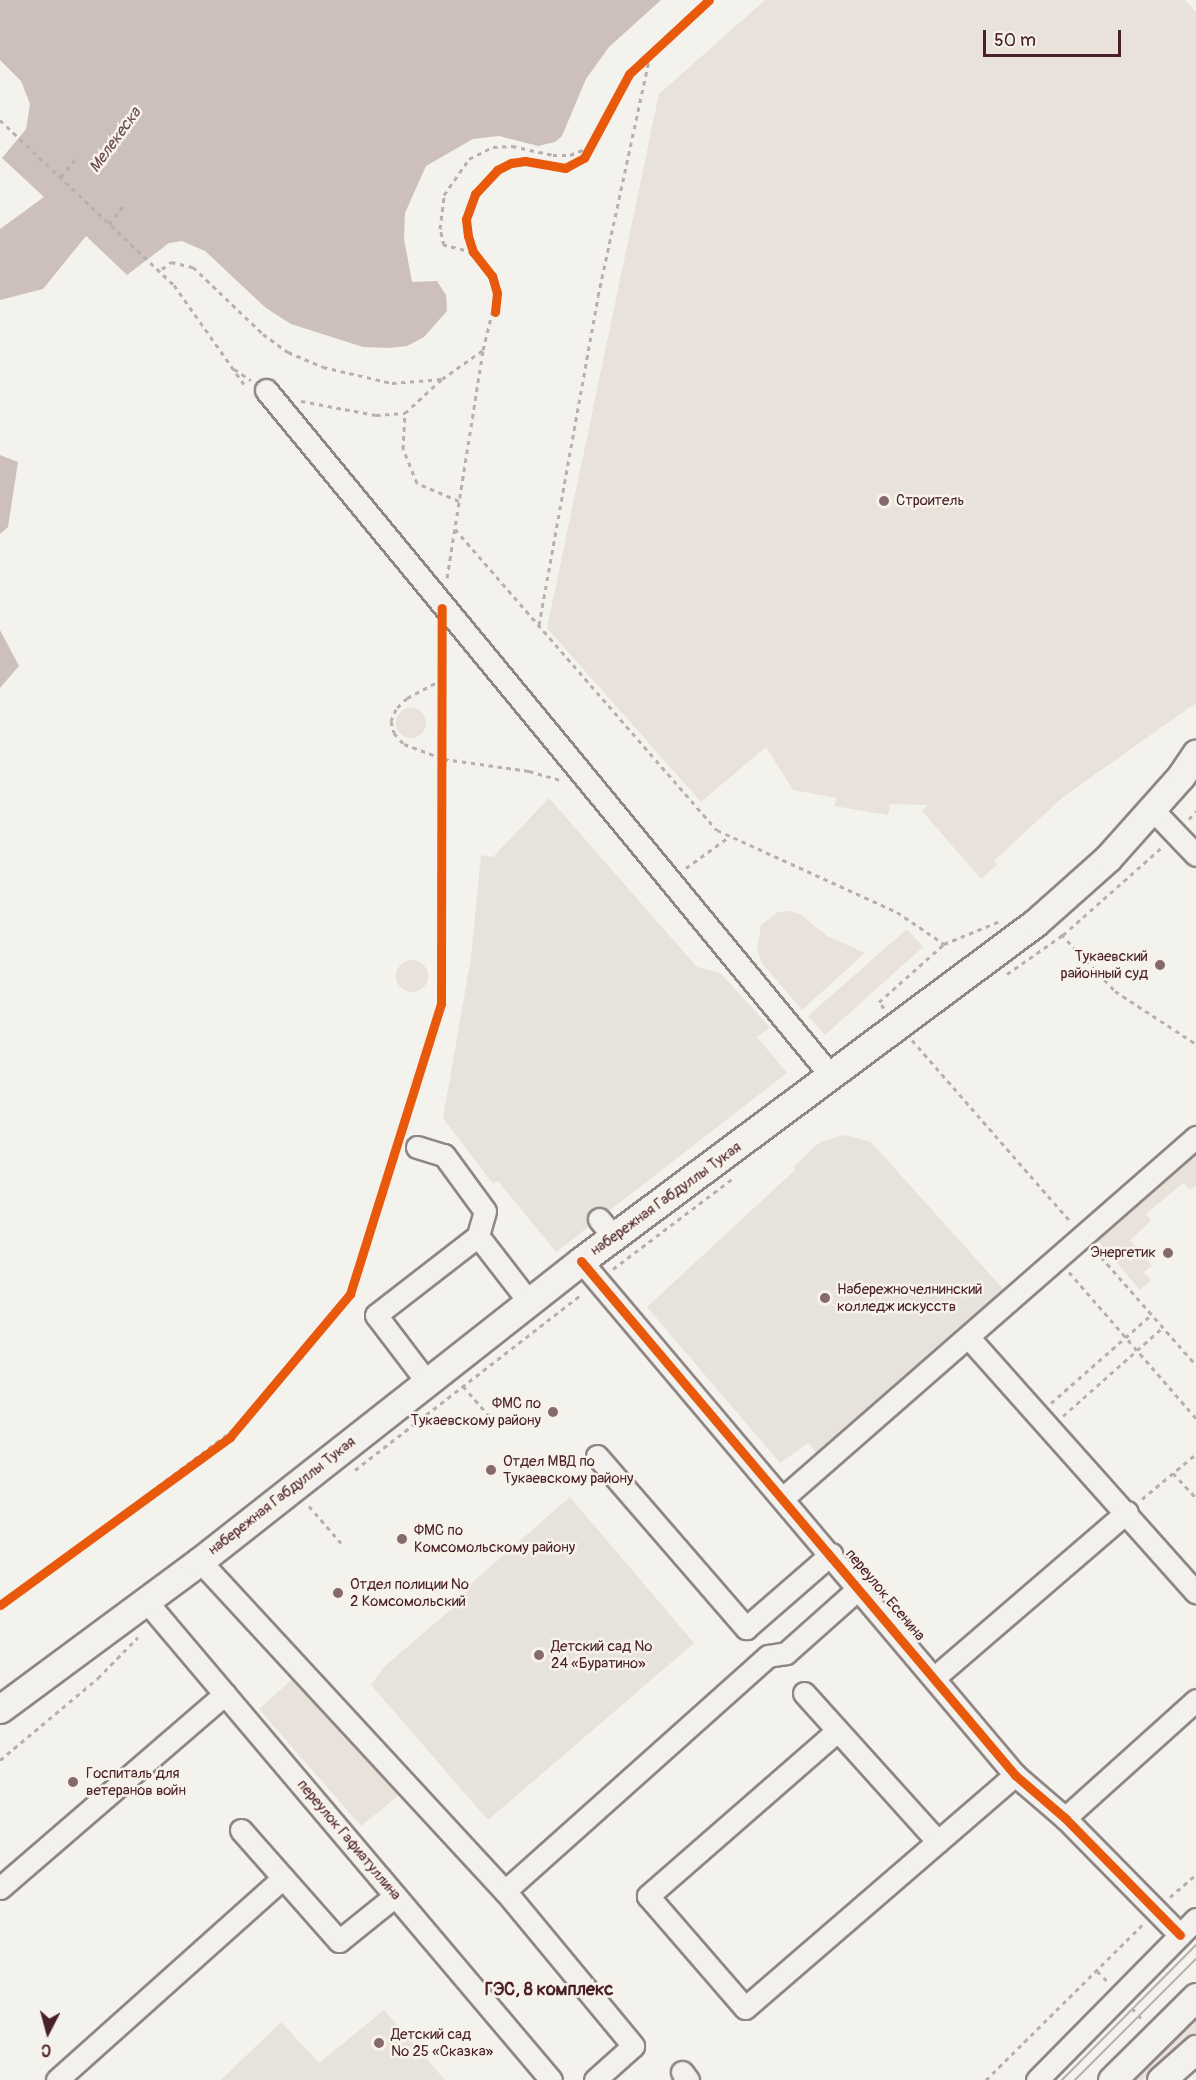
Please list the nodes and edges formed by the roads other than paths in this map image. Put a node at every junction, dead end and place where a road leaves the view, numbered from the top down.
1 (266, 390) road end
2 (1196, 754) edge
3 (1153, 810) junction
4 (1196, 855) edge
5 (832, 1077) junction
6 (1196, 1137) edge
7 (417, 1147) dead end
8 (478, 1236) junction
9 (581, 1262) junction
10 (529, 1302) junction
11 (969, 1338) junction
12 (427, 1382) junction
13 (597, 1456) dead end
14 (783, 1497) junction
15 (1127, 1512) junction
16 (831, 1554) junction
17 (200, 1561) junction
18 (860, 1588) junction
19 (1196, 1593) edge
20 (146, 1601) junction
21 (935, 1677) junction
22 (804, 1693) dead end
23 (225, 1694) junction
24 (1196, 1700) edge
25 (0, 1709) edge
26 (837, 1731) junction
27 (1016, 1775) junction
28 (1065, 1818) junction
29 (241, 1830) dead end
30 (938, 1842) junction
31 (283, 1878) junction
32 (0, 1888) edge
33 (505, 1891) junction
34 (395, 1896) junction
35 (1196, 1919) edge
36 (1180, 1935) junction
37 (1196, 1997) edge
38 (1196, 2049) edge
39 (57, 2080) edge
40 (551, 2080) edge
41 (595, 2080) edge
42 (1037, 2080) edge
43 (1112, 2080) edge
44 (1161, 2080) edge

1 - 5 street
2 - 3 main road, набережная Габдуллы Тукая
3 - 4 street
3 - 5 main road, набережная Габдуллы Тукая
5 - 9 main road, набережная Габдуллы Тукая
6 - 11 street
7 - 8 street
8 - 10 street
8 - 12 street
9 - 10 main road, набережная Габдуллы Тукая
9 - 14 street, переулок Есенина
10 - 12 main road, набережная Габдуллы Тукая
11 - 14 street
11 - 15 street
12 - 17 main road, набережная Габдуллы Тукая
13 - 16 street
14 - 16 street, переулок Есенина
15 - 19 street
15 - 21 street
16 - 18 street, переулок Есенина
17 - 20 main road, набережная Габдуллы Тукая
17 - 33 street
18 - 21 street, переулок Есенина
18 - 33 street
20 - 23 street, переулок Гафиатуллина
20 - 25 main road, набережная Габдуллы Тукая
21 - 27 street, переулок Есенина
22 - 26 street
23 - 32 street
23 - 34 street, переулок Гафиатуллина
24 - 28 street
26 - 30 street
26 - 30 street
27 - 28 street, переулок Есенина
27 - 30 street
28 - 36 street, переулок Есенина
29 - 31 street
31 - 34 street
31 - 39 street
33 - 41 street
34 - 40 street, переулок Гафиатуллина
35 - 36 street
36 - 42 street
37 - 43 main road
38 - 44 main road

